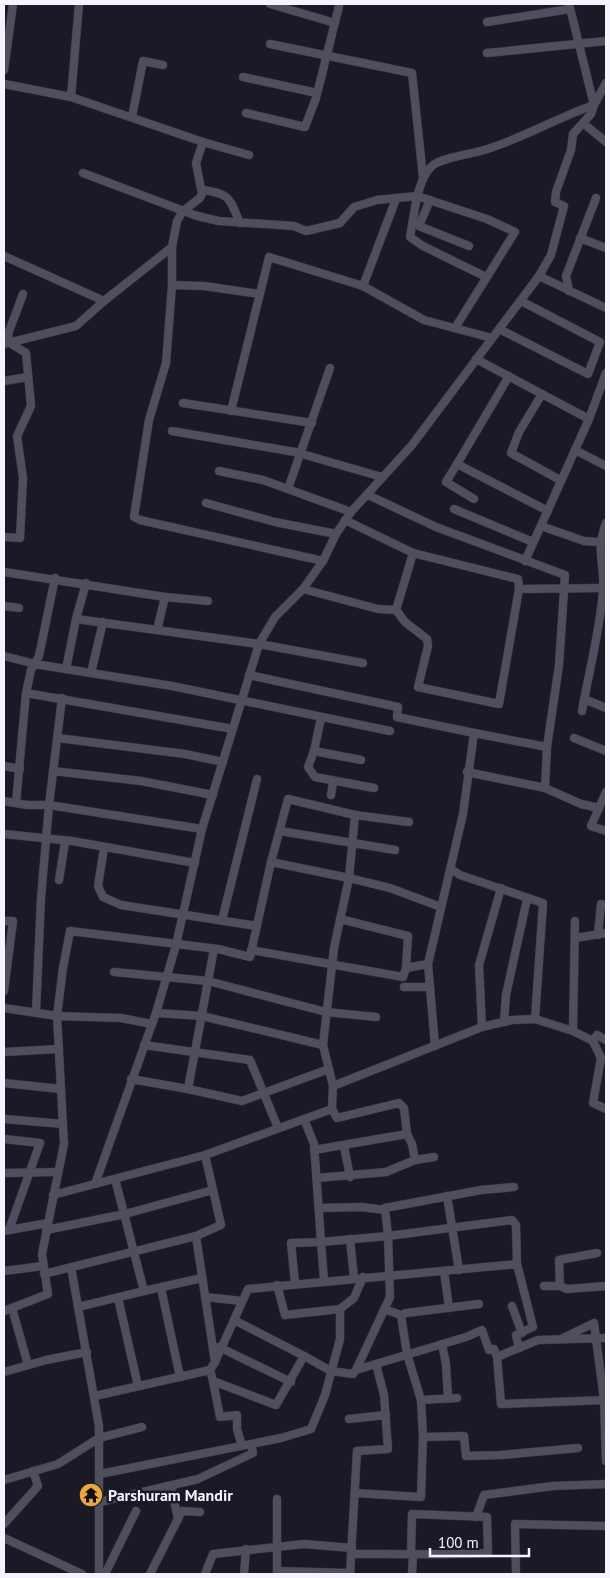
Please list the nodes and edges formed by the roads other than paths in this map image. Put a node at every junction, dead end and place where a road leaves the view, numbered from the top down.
1 (13, 4) edge
2 (79, 4) edge
3 (270, 4) edge
4 (339, 6) dead end
5 (570, 6) edge
6 (487, 22) dead end
7 (335, 23) junction
8 (606, 41) edge
9 (270, 44) dead end
10 (579, 44) junction
11 (488, 53) dead end
12 (326, 56) junction
13 (163, 65) dead end
14 (4, 70) edge
15 (243, 77) dead end
16 (606, 83) edge
17 (4, 84) edge
18 (317, 93) junction
19 (71, 97) junction
20 (594, 105) junction
21 (246, 113) dead end
22 (132, 117) junction
23 (583, 123) junction
24 (606, 140) edge
25 (203, 142) junction
26 (248, 155) dead end
27 (83, 173) dead end
28 (423, 177) junction
29 (203, 190) junction
30 (417, 196) junction
31 (596, 198) dead end
32 (396, 199) junction
33 (430, 200) junction
34 (183, 211) junction
35 (240, 223) junction
36 (580, 238) junction
37 (469, 246) dead end
38 (172, 247) junction
39 (606, 248) edge
40 (4, 256) edge
41 (539, 276) junction
42 (486, 277) junction
43 (172, 285) junction
44 (363, 286) junction
45 (570, 291) junction
46 (22, 294) dead end
47 (260, 294) junction
48 (104, 301) junction
49 (521, 301) junction
50 (606, 308) edge
51 (456, 328) junction
52 (499, 329) junction
53 (492, 338) junction
54 (7, 343) edge
55 (476, 359) junction
56 (330, 368) dead end
57 (606, 373) edge
58 (509, 376) junction
59 (28, 377) junction
60 (4, 380) edge
61 (542, 394) junction
62 (183, 403) dead end
63 (231, 411) junction
64 (589, 419) junction
65 (312, 423) junction
66 (172, 431) dead end
67 (575, 450) junction
68 (302, 454) junction
69 (457, 464) junction
70 (606, 466) edge
71 (219, 471) dead end
72 (382, 477) junction
73 (560, 480) junction
74 (288, 489) junction
75 (368, 495) junction
76 (474, 499) dead end
77 (206, 503) dead end
78 (454, 509) dead end
79 (548, 511) junction
80 (351, 512) junction
81 (345, 520) junction
82 (606, 522) edge
83 (540, 526) junction
84 (336, 534) junction
85 (4, 537) edge
86 (602, 540) edge
87 (533, 542) junction
88 (413, 554) junction
89 (323, 562) junction
90 (525, 562) junction
91 (4, 572) edge
92 (55, 578) junction
93 (86, 583) junction
94 (564, 588) junction
95 (605, 588) edge
96 (303, 589) junction
97 (519, 589) junction
98 (165, 597) junction
99 (208, 601) dead end
100 (4, 606) edge
101 (20, 608) dead end
102 (396, 610) junction
103 (76, 619) junction
104 (103, 622) junction
105 (156, 630) junction
106 (259, 644) junction
107 (4, 656) edge
108 (363, 662) dead end
109 (35, 664) junction
110 (66, 669) junction
111 (91, 674) junction
112 (249, 675) junction
113 (26, 693) junction
114 (62, 698) junction
115 (584, 699) junction
116 (242, 700) junction
117 (606, 704) edge
118 (582, 711) dead end
119 (321, 718) junction
120 (233, 729) junction
121 (390, 731) dead end
122 (474, 733) junction
123 (58, 738) junction
124 (574, 738) dead end
125 (547, 747) junction
126 (314, 751) junction
127 (606, 751) edge
128 (361, 760) dead end
129 (223, 762) junction
130 (4, 766) edge
131 (20, 768) junction
132 (53, 771) junction
133 (468, 772) junction
134 (257, 779) dead end
135 (333, 782) junction
136 (374, 788) dead end
137 (545, 788) junction
138 (606, 792) edge
139 (213, 795) junction
140 (331, 795) dead end
141 (4, 801) edge
142 (16, 803) junction
143 (49, 805) junction
144 (599, 808) junction
145 (355, 815) junction
146 (410, 822) dead end
147 (202, 829) junction
148 (280, 831) junction
149 (606, 831) edge
150 (4, 834) edge
151 (46, 838) junction
152 (66, 842) junction
153 (352, 844) junction
154 (104, 848) junction
155 (395, 850) dead end
156 (272, 862) junction
157 (195, 863) junction
158 (451, 869) junction
159 (349, 878) junction
160 (60, 880) dead end
161 (501, 888) junction
162 (527, 899) junction
163 (606, 906) edge
164 (441, 907) junction
165 (183, 913) junction
166 (340, 919) junction
167 (4, 920) edge
168 (222, 920) junction
169 (575, 921) dead end
170 (257, 926) junction
171 (606, 933) edge
172 (598, 936) junction
173 (575, 938) junction
174 (176, 945) junction
175 (214, 949) junction
176 (252, 950) junction
177 (332, 964) junction
178 (428, 964) junction
179 (406, 968) junction
180 (114, 972) dead end
181 (166, 975) junction
182 (208, 981) junction
183 (404, 987) dead end
184 (430, 987) junction
185 (4, 991) edge
186 (4, 1008) edge
187 (36, 1012) junction
188 (156, 1012) junction
189 (326, 1012) junction
190 (57, 1016) junction
191 (202, 1016) junction
192 (376, 1017) dead end
193 (535, 1019) junction
194 (504, 1022) junction
195 (152, 1024) junction
196 (482, 1027) junction
197 (573, 1031) junction
198 (606, 1040) edge
199 (594, 1041) junction
200 (144, 1045) junction
201 (323, 1045) junction
202 (434, 1046) junction
203 (59, 1049) junction
204 (4, 1052) edge
205 (194, 1052) junction
206 (329, 1069) junction
207 (131, 1079) junction
208 (4, 1083) edge
209 (333, 1086) junction
210 (61, 1089) junction
211 (188, 1089) junction
212 (263, 1092) junction
213 (332, 1109) junction
214 (606, 1109) edge
215 (304, 1119) junction
216 (4, 1120) edge
217 (63, 1124) junction
218 (278, 1128) junction
219 (406, 1134) junction
220 (4, 1139) edge
221 (344, 1146) junction
222 (314, 1150) junction
223 (205, 1155) junction
224 (434, 1157) dead end
225 (415, 1160) junction
226 (31, 1172) junction
227 (58, 1172) junction
228 (4, 1173) edge
229 (350, 1176) junction
230 (317, 1178) junction
231 (115, 1179) junction
232 (94, 1184) junction
233 (514, 1187) dead end
234 (213, 1190) junction
235 (53, 1195) junction
236 (446, 1196) junction
237 (319, 1208) junction
238 (385, 1210) junction
239 (125, 1214) junction
240 (47, 1227) junction
241 (452, 1228) junction
242 (6, 1231) edge
243 (196, 1236) junction
244 (388, 1236) junction
245 (350, 1239) junction
246 (321, 1242) junction
247 (136, 1251) junction
248 (596, 1253) dead end
249 (518, 1264) junction
250 (71, 1267) junction
251 (44, 1270) junction
252 (459, 1270) junction
253 (4, 1271) edge
254 (444, 1271) junction
255 (390, 1276) junction
256 (363, 1277) junction
257 (202, 1278) junction
258 (354, 1278) junction
259 (324, 1280) junction
260 (295, 1283) junction
261 (277, 1285) junction
262 (544, 1286) dead end
263 (560, 1286) junction
264 (606, 1286) edge
265 (161, 1288) junction
266 (144, 1291) junction
267 (118, 1298) junction
268 (205, 1298) junction
269 (242, 1301) junction
270 (479, 1304) dead end
271 (512, 1306) dead end
272 (78, 1307) junction
273 (12, 1308) junction
274 (449, 1308) junction
275 (340, 1309) junction
276 (384, 1309) junction
277 (4, 1311) edge
278 (401, 1315) junction
279 (234, 1320) junction
280 (522, 1333) junction
281 (594, 1337) junction
282 (606, 1338) edge
283 (558, 1340) junction
284 (212, 1343) junction
285 (442, 1344) junction
286 (221, 1348) junction
287 (519, 1348) junction
288 (87, 1352) junction
289 (407, 1354) junction
290 (304, 1356) junction
291 (497, 1357) junction
292 (215, 1362) junction
293 (376, 1364) junction
294 (28, 1365) junction
295 (210, 1370) junction
296 (356, 1370) junction
297 (331, 1371) junction
298 (4, 1372) edge
299 (180, 1377) junction
300 (213, 1381) junction
301 (291, 1382) junction
302 (138, 1386) junction
303 (95, 1396) junction
304 (448, 1398) junction
305 (457, 1398) dead end
306 (421, 1400) junction
307 (605, 1400) edge
308 (386, 1415) junction
309 (349, 1420) dead end
310 (142, 1427) dead end
311 (423, 1437) junction
312 (99, 1438) junction
313 (251, 1444) junction
314 (242, 1446) junction
315 (578, 1448) dead end
316 (606, 1461) edge
317 (33, 1472) junction
318 (100, 1474) junction
319 (4, 1480) edge
320 (606, 1484) edge
321 (171, 1486) junction
322 (355, 1493) junction
323 (277, 1499) dead end
324 (100, 1502) junction
325 (136, 1511) dead end
326 (200, 1512) dead end
327 (476, 1517) junction
328 (178, 1519) junction
329 (4, 1524) edge
330 (606, 1526) edge
331 (4, 1538) edge
332 (276, 1547) junction
333 (246, 1550) junction
334 (352, 1551) junction
335 (412, 1555) junction
336 (102, 1573) edge
337 (277, 1573) edge
338 (82, 1574) edge
339 (150, 1574) edge
340 (205, 1574) edge
341 (244, 1574) edge
342 (350, 1574) edge
343 (412, 1574) edge
344 (516, 1574) edge

1 - 14 street
2 - 19 street
3 - 7 street
4 - 7 street
5 - 6 street
5 - 10 street
7 - 12 street
8 - 10 street
9 - 12 street
10 - 11 street
10 - 20 street
12 - 18 street
12 - 28 street
13 - 22 street
15 - 18 street
16 - 20 street
17 - 19 street
18 - 21 street
19 - 22 street
20 - 23 street
20 - 28 street
22 - 25 street
23 - 24 street
23 - 41 street
25 - 26 street
25 - 29 street
27 - 34 street
28 - 30 street
29 - 34 street
29 - 35 street
30 - 32 street
30 - 33 street
30 - 42 street
31 - 36 street
32 - 35 street
32 - 44 street
33 - 37 street
33 - 42 street
34 - 35 street
34 - 38 street
36 - 39 street
36 - 45 street
38 - 43 street
38 - 48 street
40 - 48 street
41 - 45 street
41 - 49 street
42 - 51 street
43 - 47 street
43 - 89 street
44 - 47 street
44 - 51 street
45 - 50 street
46 - 54 street
47 - 63 street
48 - 54 street
49 - 52 street
49 - 52 street
51 - 53 street
52 - 53 street
53 - 55 street
54 - 59 street
55 - 58 street
55 - 72 street
56 - 65 street
57 - 64 street
58 - 61 street
58 - 69 street
59 - 60 street
59 - 85 street
61 - 64 street
61 - 73 street
62 - 63 street
63 - 65 street
64 - 67 street
65 - 68 street
66 - 68 street
67 - 70 street
67 - 73 street
68 - 72 street
68 - 74 street
69 - 76 street
69 - 79 street
71 - 74 street
72 - 75 street
73 - 79 street
74 - 80 street
75 - 80 street
75 - 90 street
77 - 84 street
78 - 87 street
79 - 83 street
80 - 81 street
81 - 84 street
81 - 88 street
82 - 86 street
83 - 86 street
83 - 87 street
84 - 89 street
86 - 95 street
87 - 90 street
88 - 97 street
88 - 102 street
89 - 96 street
90 - 94 street
91 - 92 street
92 - 93 street
92 - 109 street
93 - 98 street
93 - 103 street
94 - 95 street
94 - 97 street
94 - 125 street
95 - 115 street
96 - 102 street
96 - 106 street
97 - 102 street
98 - 99 street
98 - 105 street
100 - 101 street
103 - 104 street
103 - 110 street
104 - 105 street
104 - 111 street
105 - 106 street
106 - 108 street
106 - 112 street
107 - 109 street
109 - 110 street
109 - 113 street
110 - 111 street
111 - 116 street
112 - 116 street
112 - 122 street
113 - 114 street
113 - 131 street
114 - 120 street
114 - 123 street
115 - 117 street
115 - 118 street
116 - 119 street
116 - 120 street
119 - 121 street
119 - 126 street
120 - 129 street
122 - 125 street
122 - 133 street
123 - 129 street
123 - 132 street
124 - 127 street
125 - 137 street
126 - 128 street
126 - 135 street
129 - 139 street
130 - 131 street
131 - 142 street
132 - 139 street
132 - 143 street
133 - 137 street
133 - 158 street
134 - 168 street
135 - 136 street
135 - 140 street
137 - 144 street
138 - 144 street
139 - 147 street
141 - 142 street
142 - 143 street
143 - 147 street
143 - 151 street
144 - 149 street
145 - 146 street
145 - 148 street
145 - 153 street
147 - 157 street
148 - 153 street
148 - 156 street
150 - 151 street
151 - 152 street
151 - 187 street
152 - 154 street
152 - 160 street
153 - 155 street
153 - 159 street
154 - 157 street
154 - 165 street
156 - 159 street
156 - 170 street
157 - 165 street
158 - 161 street
158 - 164 street
159 - 164 street
159 - 166 street
161 - 162 street
161 - 196 street
162 - 193 street
162 - 194 street
163 - 172 street
164 - 178 street
165 - 168 street
165 - 174 street
166 - 177 street
166 - 179 street
167 - 185 street
168 - 170 street
169 - 173 street
170 - 176 street
171 - 172 street
172 - 173 street
173 - 197 street
174 - 175 street
174 - 181 street
174 - 190 street
175 - 176 street
175 - 182 street
176 - 177 street
177 - 179 street
177 - 189 street
178 - 179 street
178 - 184 street
180 - 181 street
181 - 182 street
181 - 188 street
182 - 189 street
182 - 191 street
183 - 184 street
184 - 202 street
186 - 187 street
187 - 190 street
188 - 191 street
188 - 195 street
189 - 192 street
189 - 201 street
190 - 195 street
190 - 203 street
191 - 201 street
191 - 205 street
193 - 194 street
193 - 197 street
194 - 196 street
195 - 200 street
196 - 202 street
197 - 199 street
198 - 199 street
199 - 214 street
200 - 205 street
200 - 207 street
201 - 206 street
202 - 209 street
203 - 204 street
203 - 210 street
205 - 211 street
205 - 212 street
206 - 209 street
206 - 212 street
207 - 211 street
207 - 232 street
208 - 210 street
209 - 213 street
210 - 217 street
211 - 212 street
212 - 218 street
213 - 215 street
213 - 219 street
215 - 218 street
215 - 222 street
216 - 217 street
217 - 227 street
218 - 223 street
219 - 221 street
219 - 225 street
220 - 226 street
221 - 222 street
221 - 229 street
222 - 230 street
223 - 231 street
223 - 234 street
224 - 225 street
225 - 229 street
226 - 227 street
226 - 228 street
226 - 242 street
227 - 235 street
229 - 230 street
230 - 237 street
231 - 232 street
231 - 239 street
232 - 235 street
233 - 236 street
234 - 239 street
234 - 243 street
235 - 240 street
236 - 238 street
236 - 241 street
237 - 238 street
237 - 246 street
238 - 244 street
239 - 240 street
239 - 247 street
240 - 242 street
240 - 251 street
241 - 244 street
241 - 249 street
241 - 252 street
243 - 247 street
243 - 257 street
244 - 245 street
244 - 255 street
245 - 246 street
245 - 258 street
246 - 259 street
246 - 260 street
247 - 250 street
247 - 266 street
248 - 263 street
249 - 252 street
249 - 280 street
250 - 251 street
250 - 272 street
251 - 253 street
251 - 273 street
252 - 254 street
254 - 255 street
254 - 274 street
255 - 256 street
255 - 276 street
256 - 258 street
256 - 275 street
257 - 265 street
257 - 268 street
258 - 259 street
259 - 260 street
260 - 261 street
261 - 269 street
261 - 275 street
262 - 263 street
263 - 264 street
265 - 266 street
265 - 299 street
266 - 267 street
267 - 272 street
267 - 302 street
268 - 269 street
268 - 284 street
269 - 279 street
270 - 274 street
271 - 280 street
272 - 288 street
273 - 277 street
273 - 294 street
274 - 278 street
275 - 297 street
276 - 278 street
276 - 296 street
278 - 289 street
279 - 286 street
279 - 290 street
280 - 287 street
281 - 282 street
281 - 283 street
281 - 283 street
281 - 307 street
283 - 287 street
284 - 286 street
284 - 292 street
285 - 289 street
285 - 291 street
285 - 304 street
286 - 292 street
286 - 301 street
287 - 291 street
288 - 294 street
288 - 303 street
289 - 293 street
289 - 306 street
290 - 297 street
290 - 301 street
291 - 307 street
292 - 295 street
293 - 296 street
293 - 308 street
294 - 298 street
295 - 299 street
295 - 300 street
296 - 297 street
297 - 313 street
299 - 302 street
300 - 301 street
300 - 314 street
302 - 303 street
303 - 312 street
304 - 305 street
304 - 306 street
306 - 311 street
307 - 316 street
308 - 309 street
308 - 322 street
310 - 312 street
311 - 315 street
311 - 322 street
312 - 317 street
312 - 318 street
313 - 314 street
313 - 321 street
314 - 318 street
317 - 319 street
317 - 329 street
318 - 324 street
320 - 327 street
321 - 324 street
321 - 328 street
322 - 334 street
323 - 332 street
324 - 336 street
325 - 336 street
326 - 328 street
327 - 335 street
327 - 335 street
328 - 339 street
330 - 344 street
331 - 338 street
332 - 333 street
332 - 334 street
332 - 337 street
333 - 340 street
333 - 341 street
334 - 335 street
334 - 342 street
335 - 343 street
337 - 342 street

